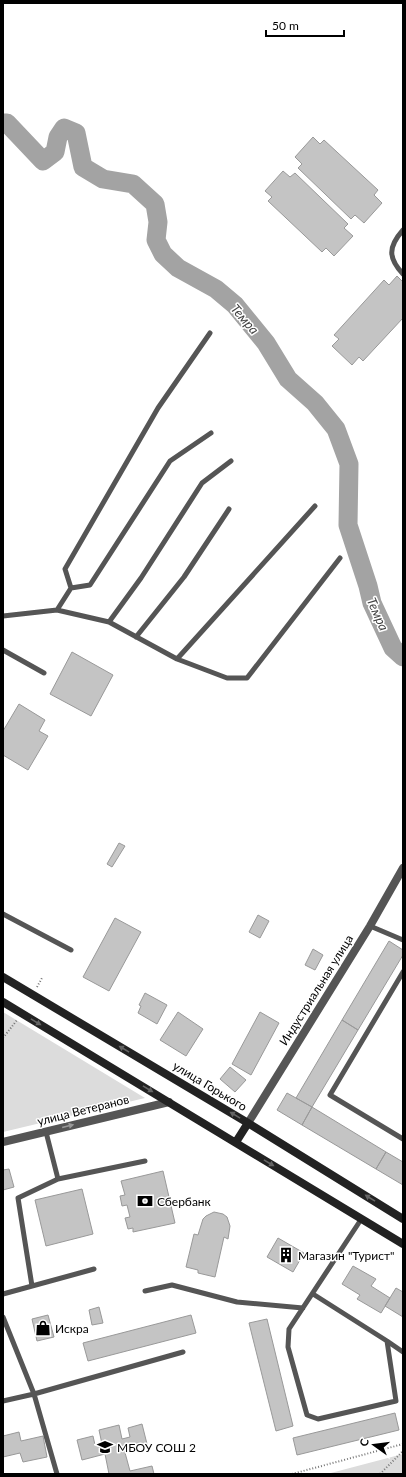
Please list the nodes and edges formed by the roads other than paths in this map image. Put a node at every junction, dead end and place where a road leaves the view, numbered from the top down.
1 (403, 230) edge
2 (403, 274) edge
3 (210, 333) dead end
4 (211, 433) dead end
5 (230, 461) dead end
6 (315, 506) dead end
7 (229, 509) dead end
8 (340, 558) dead end
9 (71, 588) junction
10 (57, 610) junction
11 (3, 616) edge
12 (109, 622) junction
13 (136, 637) junction
14 (3, 650) edge
15 (177, 659) junction
16 (44, 673) dead end
17 (403, 868) edge
18 (3, 914) edge
19 (370, 926) junction
20 (403, 940) edge
21 (71, 950) dead end
22 (403, 972) edge
23 (3, 977) edge
24 (3, 1002) edge
25 (169, 1102) junction
26 (248, 1123) junction
27 (46, 1132) junction
28 (403, 1139) edge
29 (3, 1142) edge
30 (236, 1142) junction
31 (145, 1161) dead end
32 (58, 1179) junction
33 (362, 1218) junction
34 (403, 1219) edge
35 (403, 1244) edge
36 (94, 1269) dead end
37 (32, 1286) junction
38 (145, 1291) dead end
39 (3, 1294) edge
40 (313, 1294) junction
41 (303, 1308) junction
42 (3, 1317) edge
43 (387, 1341) junction
44 (183, 1352) dead end
45 (403, 1352) edge
46 (34, 1394) junction
47 (3, 1401) edge
48 (56, 1474) edge

1 - 2 lane
3 - 9 lane
4 - 9 lane
5 - 12 lane
6 - 15 lane
7 - 13 lane
8 - 15 lane
9 - 10 lane
10 - 11 lane
10 - 12 lane
12 - 13 lane
13 - 15 lane
14 - 16 lane
17 - 19 street, Индустриальная улица
18 - 21 lane
19 - 20 lane
19 - 26 street, Индустриальная улица
22 - 28 lane
26 -> 23 main road, улица Горького
24 -> 25 main road
27 -> 25 street, улица Ветеранов
25 - 30 main road
26 - 30 main road
34 -> 26 main road, улица Горького
27 - 29 street, улица Ветеранов
27 - 32 lane
30 -> 33 main road
31 - 32 lane
32 - 37 lane
33 - 35 main road
33 - 40 lane
36 - 37 lane
37 - 39 lane
38 - 41 lane
40 - 41 lane
40 - 43 lane
41 - 43 lane
42 - 46 lane
43 - 45 lane
44 - 46 lane
46 - 47 lane
46 - 48 lane

